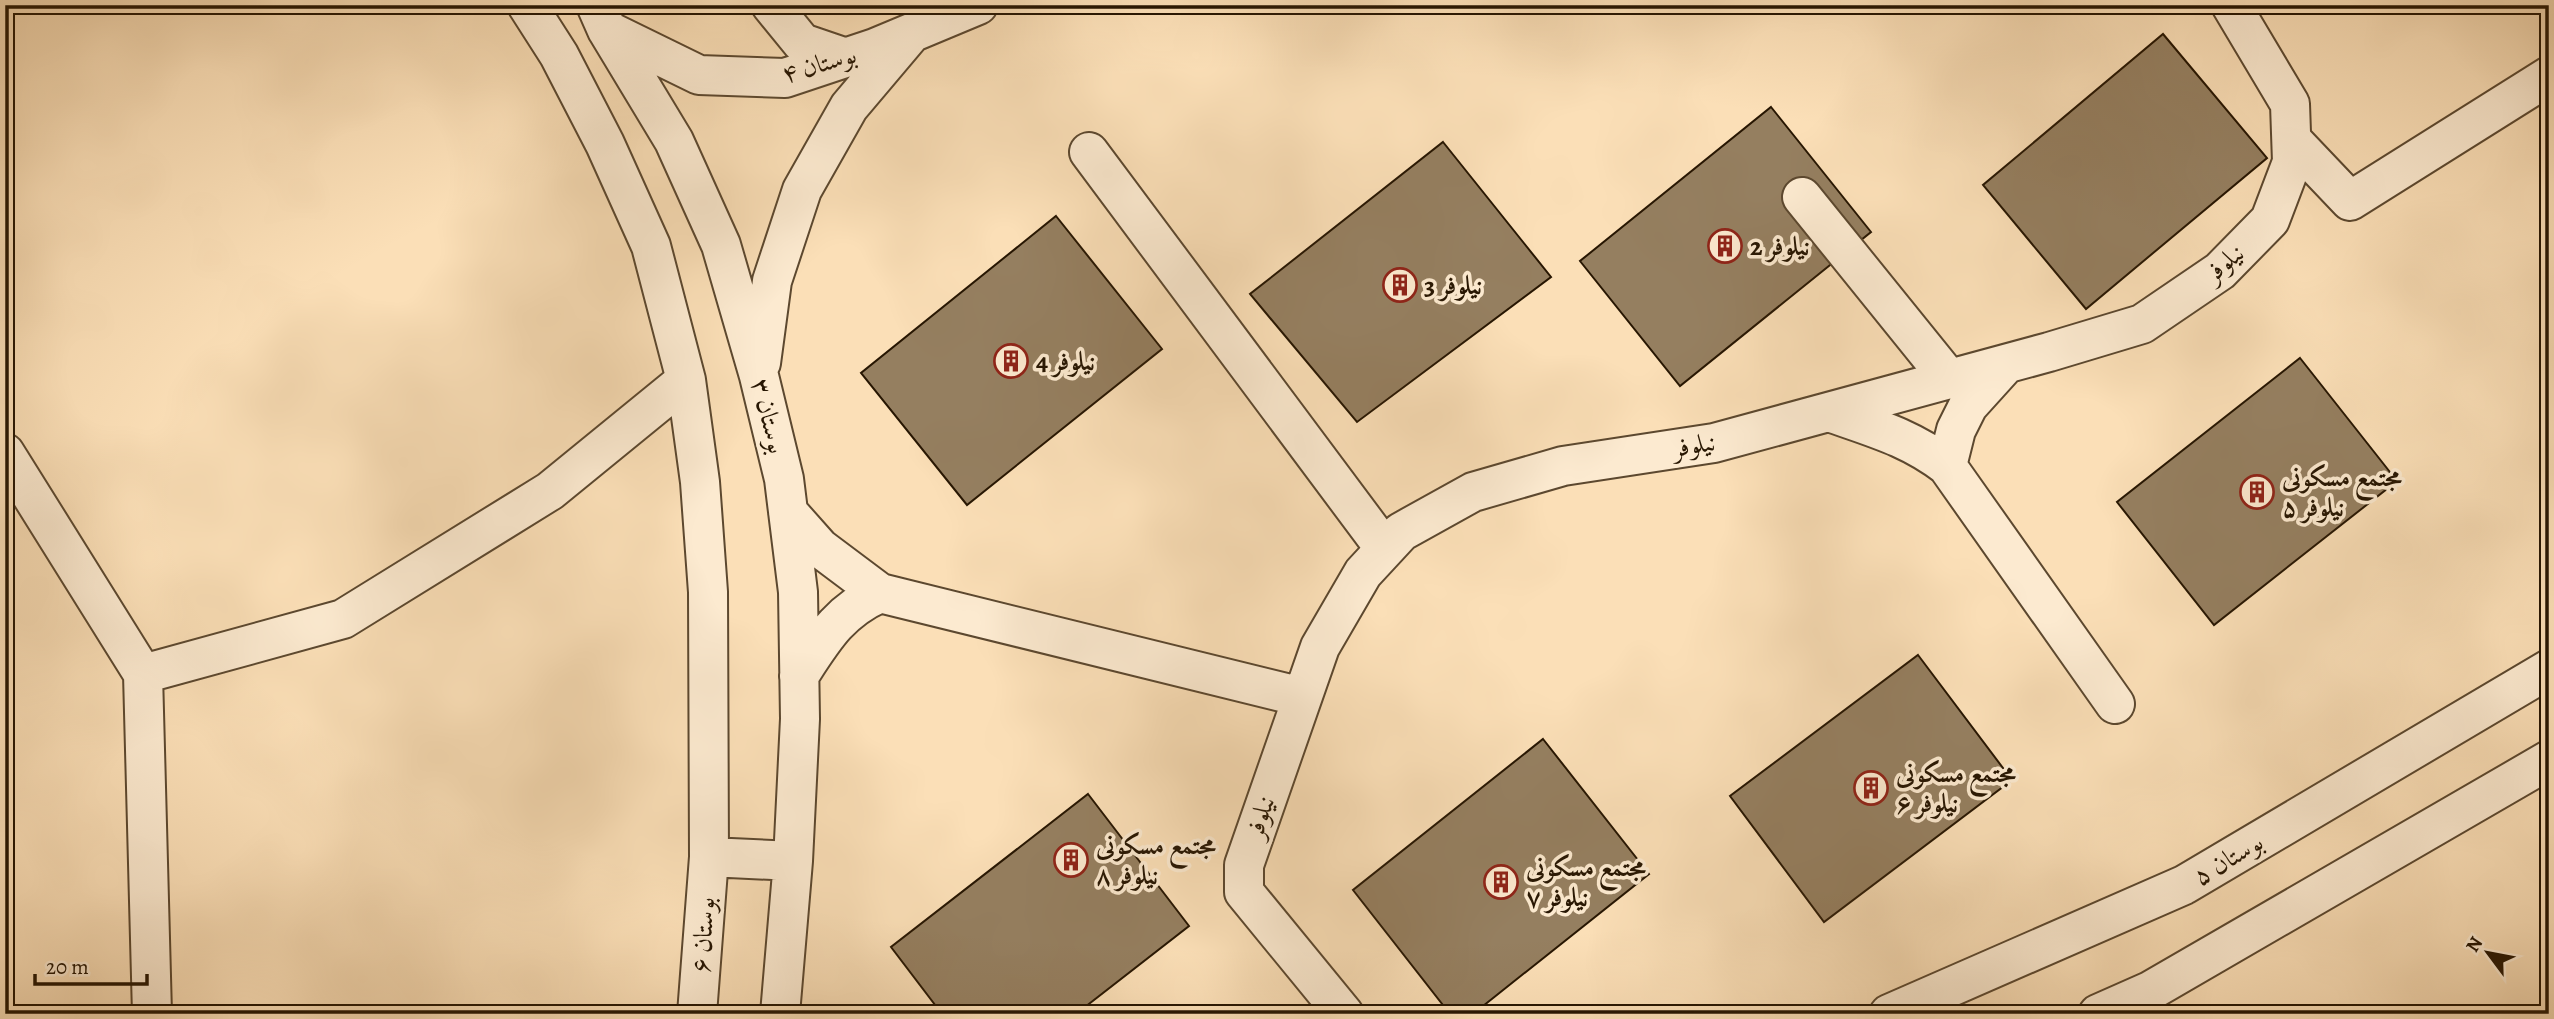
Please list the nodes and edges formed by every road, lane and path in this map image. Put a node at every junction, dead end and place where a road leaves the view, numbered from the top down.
1 (527, 5) edge
2 (771, 5) edge
3 (978, 5) edge
4 (2231, 5) edge
5 (609, 14) edge
6 (911, 34) junction
7 (559, 55) junction
8 (846, 58) junction
9 (2549, 76) edge
10 (651, 104) junction
11 (602, 138) junction
12 (2292, 140) junction
13 (1089, 152) dead end
14 (1802, 197) dead end
15 (2006, 364) junction
16 (760, 376) junction
17 (1949, 379) junction
18 (686, 380) junction
19 (1829, 412) junction
20 (5, 453) edge
21 (1947, 466) junction
22 (788, 512) junction
23 (1385, 549) junction
24 (880, 593) junction
25 (2549, 669) edge
26 (143, 674) junction
27 (799, 676) junction
28 (1302, 697) junction
29 (2115, 704) dead end
30 (2549, 760) edge
31 (709, 857) junction
32 (793, 861) junction
33 (152, 1014) edge
34 (696, 1014) edge
35 (780, 1014) edge
36 (1345, 1014) edge
37 (1889, 1014) edge
38 (2098, 1014) edge

1 - 7 street
2 - 8 street
3 - 6 street, بوستان ۴
4 - 12 street, نیلوفر
5 - 7 street
5 - 8 street, بوستان ۴
5 - 10 street, بوستان ۳
6 - 8 street, بوستان ۴
6 - 16 street
7 - 11 street
9 - 12 street
10 - 11 street
10 - 16 street, بوستان ۳
11 - 18 street
12 - 15 street, نیلوفر
13 - 23 street
14 - 17 street
15 - 17 street, نیلوفر
15 - 21 street
16 - 22 street, بوستان ۳
17 - 19 street, نیلوفر
18 - 26 street
18 - 31 street
19 - 21 street
19 - 23 street, نیلوفر
20 - 26 street
21 - 29 street
22 - 24 street
22 - 27 street, بوستان ۳
23 - 28 street, نیلوفر
24 - 27 street
24 - 28 street
25 - 37 street, بوستان ۵
26 - 33 street
27 - 32 street, بوستان ۳
28 - 36 street, نیلوفر
30 - 38 street
31 - 32 street
31 - 34 street, بوستان ۶
32 - 35 street

